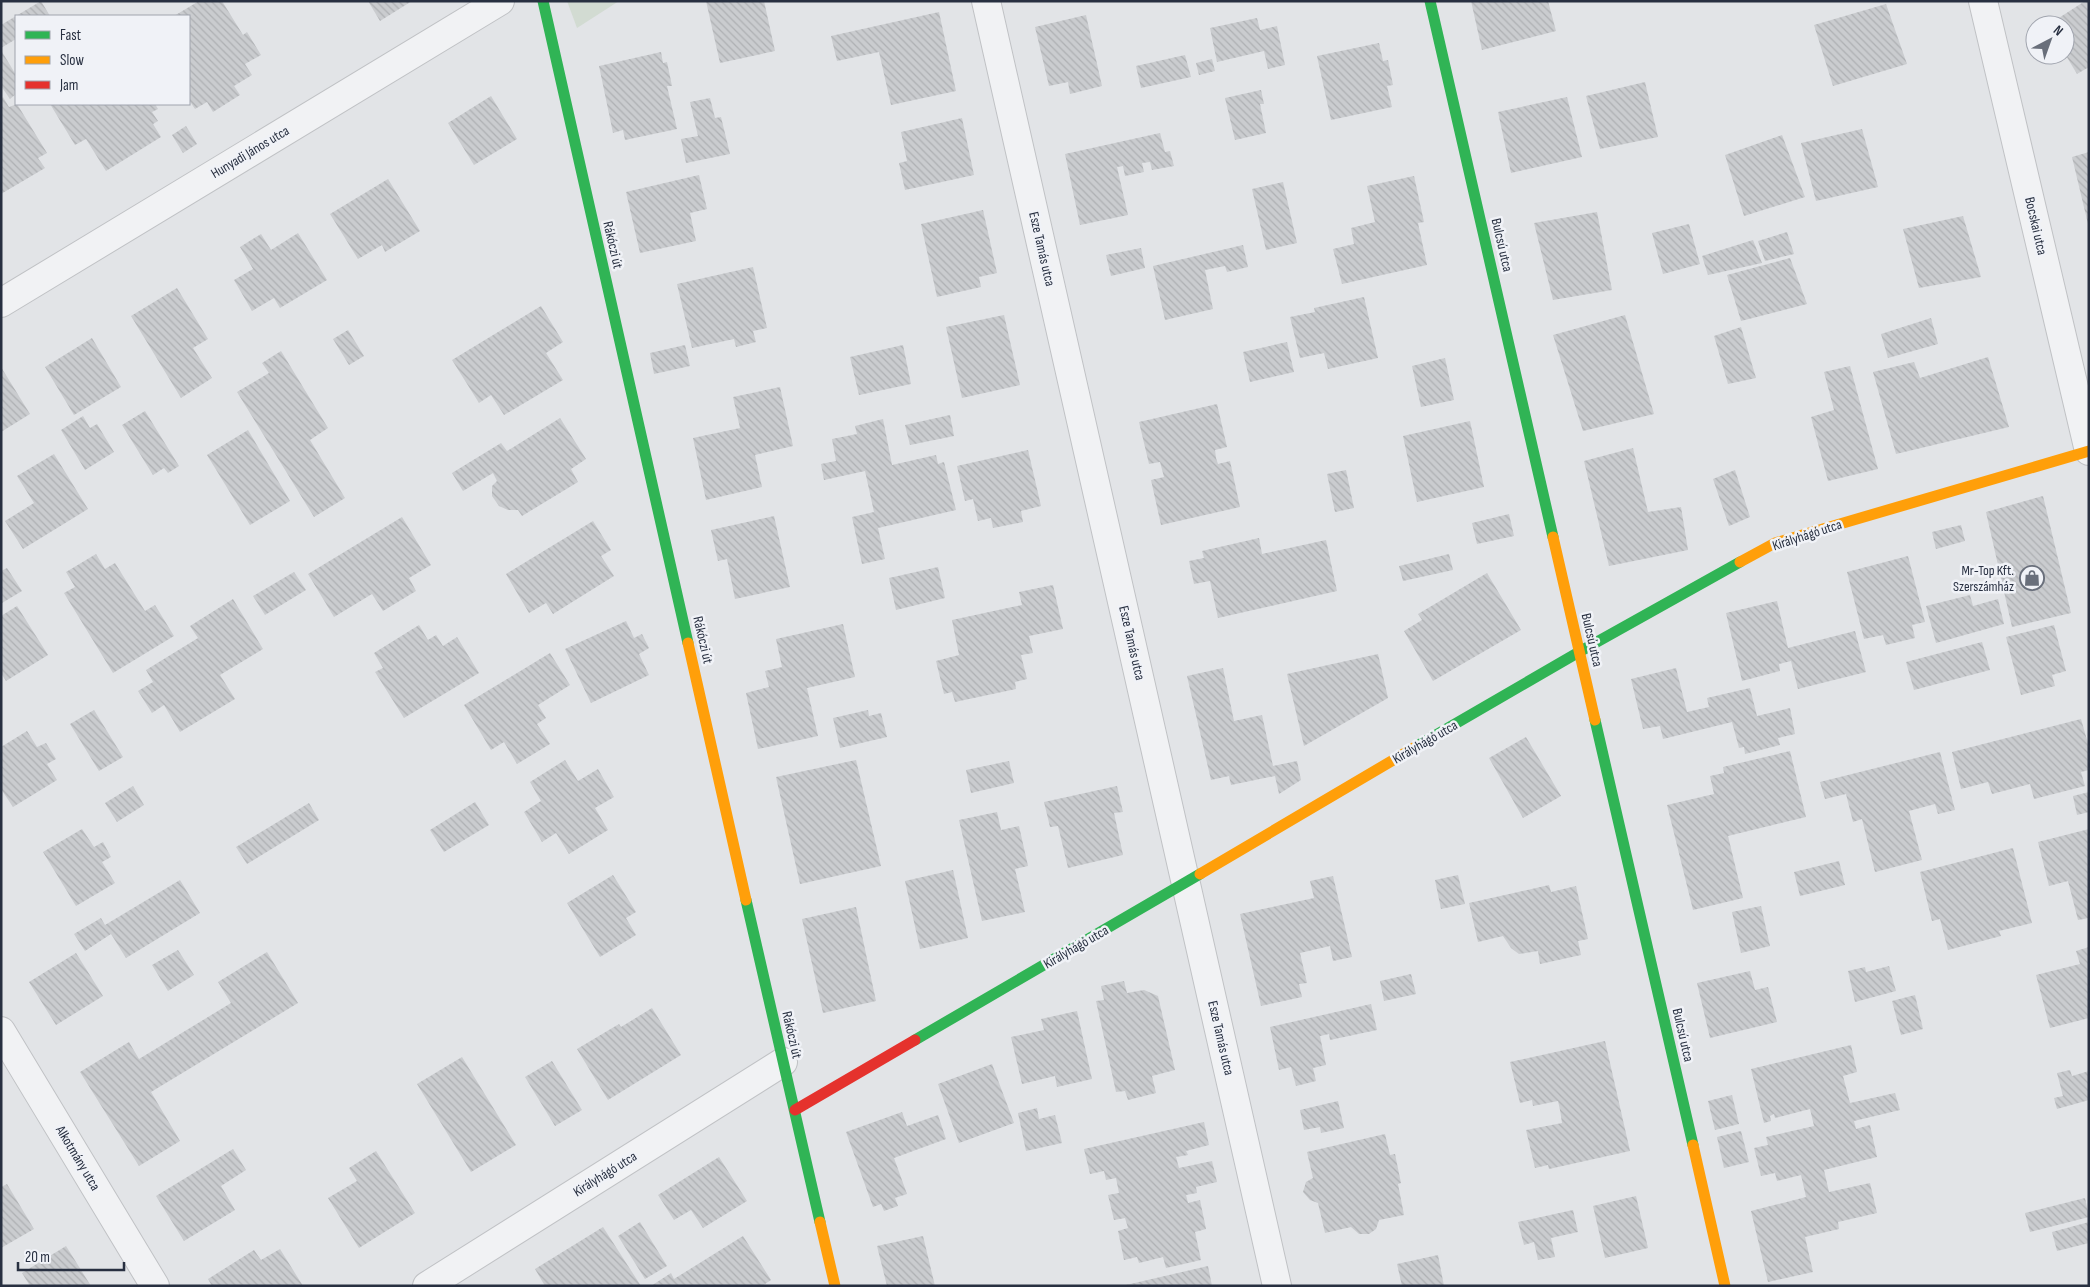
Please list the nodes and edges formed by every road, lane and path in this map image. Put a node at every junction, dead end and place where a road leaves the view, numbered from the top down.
1 (500, 1) edge
2 (543, 1) edge
3 (986, 1) edge
4 (1430, 1) edge
5 (1983, 1) edge
6 (1, 303) edge
7 (2088, 442) edge
8 (1579, 652) junction
9 (1186, 882) junction
10 (1, 1031) edge
11 (782, 1062) junction
12 (795, 1110) junction
13 (155, 1286) edge
14 (427, 1286) edge
15 (835, 1286) edge
16 (1277, 1286) edge
17 (1725, 1286) edge

1 - 6 street, Hunyadi János utca
2 - 11 street, Rákóczi út
3 - 9 street, Esze Tamás utca
4 - 8 street, Bulcsú utca
5 - 7 street, Bocskai utca
7 - 8 street, Királyhágó utca
8 - 9 street, Királyhágó utca
8 - 17 street, Bulcsú utca
9 - 12 street, Királyhágó utca
9 - 16 street, Esze Tamás utca
10 - 13 street, Alkotmány utca
11 - 12 street, Rákóczi út
11 - 14 street, Királyhágó utca
12 - 15 street, Rákóczi út

